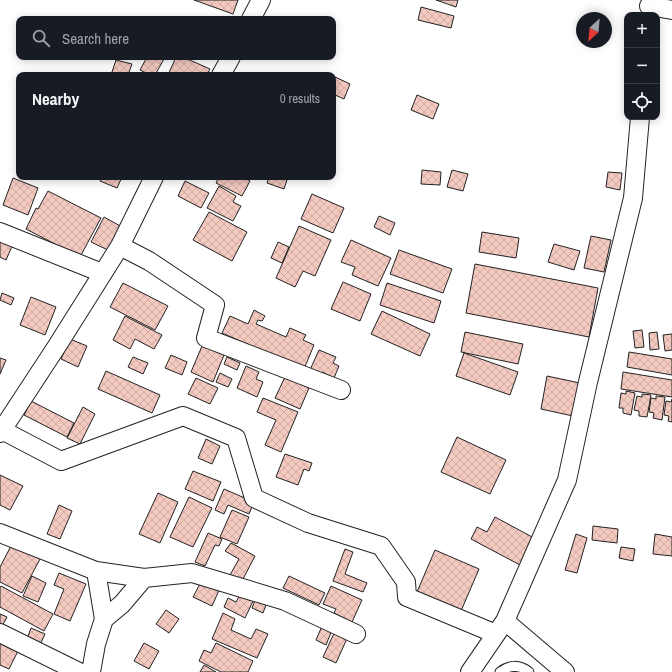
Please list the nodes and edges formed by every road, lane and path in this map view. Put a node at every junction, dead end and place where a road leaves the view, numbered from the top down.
1 (261, 0) edge
2 (649, 7) edge
3 (672, 10) edge
4 (253, 16) edge
5 (229, 60) edge
6 (223, 72) edge
7 (640, 120) edge
8 (153, 180) edge
9 (0, 232) edge
10 (120, 246) junction
11 (102, 273) junction
12 (341, 390) dead end
13 (1, 431) edge
14 (0, 533) edge
15 (96, 571) junction
16 (144, 578) junction
17 (104, 619) junction
18 (500, 627) junction
19 (0, 633) edge
20 (356, 634) dead end
21 (79, 672) edge
22 (91, 672) edge
23 (470, 672) edge
24 (500, 672) edge
25 (529, 672) edge
26 (565, 672) edge

1 - 4 street
2 - 3 street
5 - 6 street
7 - 18 street
8 - 10 street
9 - 11 street
10 - 11 street
10 - 12 street
11 - 13 street
13 - 18 street
14 - 15 street
15 - 16 street
15 - 17 street
16 - 17 street
16 - 20 street
17 - 22 street
18 - 23 street
18 - 26 street
19 - 21 street
24 - 25 lane

